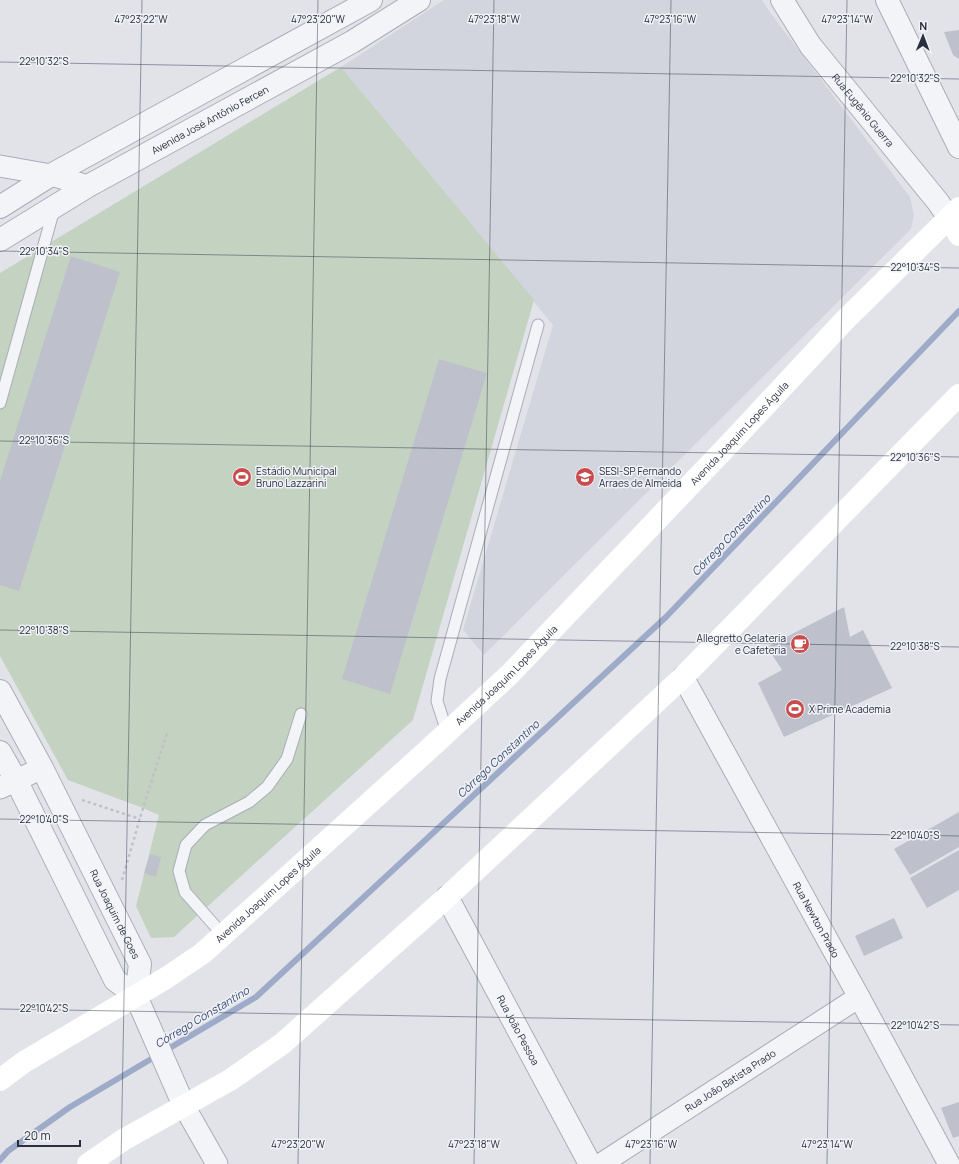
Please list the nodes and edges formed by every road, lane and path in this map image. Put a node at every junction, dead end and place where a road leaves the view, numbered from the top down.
1 (371, 0) edge
2 (782, 0) edge
3 (886, 0) edge
4 (408, 3) edge
5 (959, 147) edge
6 (0, 166) edge
7 (51, 175) junction
8 (88, 186) junction
9 (0, 206) edge
10 (55, 207) junction
11 (956, 220) edge
12 (0, 240) edge
13 (538, 325) dead end
14 (959, 395) edge
15 (0, 403) edge
16 (683, 676) junction
17 (0, 691) edge
18 (301, 714) dead end
19 (447, 732) junction
20 (167, 733) dead end
21 (0, 752) edge
22 (42, 768) junction
23 (8, 784) edge
24 (82, 800) dead end
25 (140, 819) junction
26 (121, 882) dead end
27 (447, 897) junction
28 (223, 935) junction
29 (136, 996) junction
30 (859, 997) junction
31 (0, 1080) edge
32 (184, 1106) junction
33 (88, 1164) edge
34 (217, 1164) edge
35 (590, 1164) edge
36 (601, 1164) edge
37 (949, 1164) edge

1 - 7 street
2 - 11 street, Rua Eugênio Guerra
3 - 5 street
4 - 8 street, Avenida José Antônio Fercen
6 - 7 street
7 - 8 street
7 - 9 street
8 - 10 street, Avenida José Antônio Fercen
10 - 12 street, Avenida José Antônio Fercen
10 - 15 lane
11 - 19 main road, Avenida Joaquim Lopes Águila
13 - 19 lane
14 - 16 main road
16 - 27 main road
16 - 30 street, Rua Newton Prado
17 - 22 street, Rua Joaquim de Goes
18 - 28 lane
19 - 28 main road, Avenida Joaquim Lopes Águila
20 - 25 path
21 - 23 street
22 - 23 street
22 - 29 street, Rua Joaquim de Goes
23 - 29 street
24 - 25 path
25 - 26 path
27 - 32 main road
27 - 35 street, Rua João Pessoa
28 - 29 main road, Avenida Joaquim Lopes Águila
29 - 31 main road, Avenida Joaquim Lopes Águila
29 - 32 street
30 - 36 street, Rua João Batista Prado
30 - 37 street, Rua Newton Prado
32 - 33 main road
32 - 34 street

